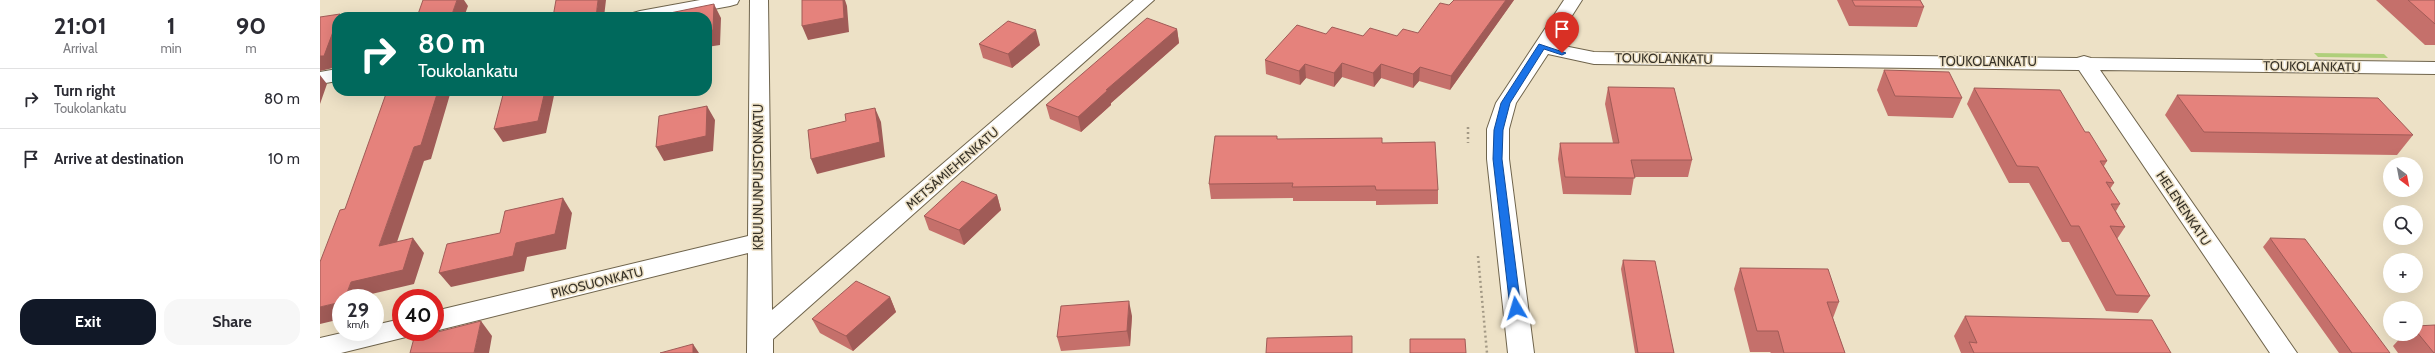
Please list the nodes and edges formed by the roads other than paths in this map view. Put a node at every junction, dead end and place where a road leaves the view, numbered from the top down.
1 (730, 0) edge
2 (759, 0) edge
3 (1145, 0) edge
4 (1573, 0) edge
5 (666, 12) edge
6 (1542, 46) junction
7 (2084, 62) junction
8 (2435, 68) edge
9 (332, 76) edge
10 (320, 78) edge
11 (758, 242) junction
12 (444, 319) edge
13 (392, 331) edge
14 (760, 344) edge
15 (320, 348) edge
16 (1521, 353) edge
17 (2284, 353) edge

1 - 5 street
2 - 11 street, KRUUNUNPUISTONKATU
3 - 14 street, METSÄMIEHENKATU
4 - 6 street
6 - 7 street, TOUKOLANKATU
6 - 16 street
7 - 8 street, TOUKOLANKATU
7 - 17 street, HELENENKATU
9 - 10 street
11 - 12 street, PIKOSUONKATU
11 - 14 street, KRUUNUNPUISTONKATU
13 - 15 street

